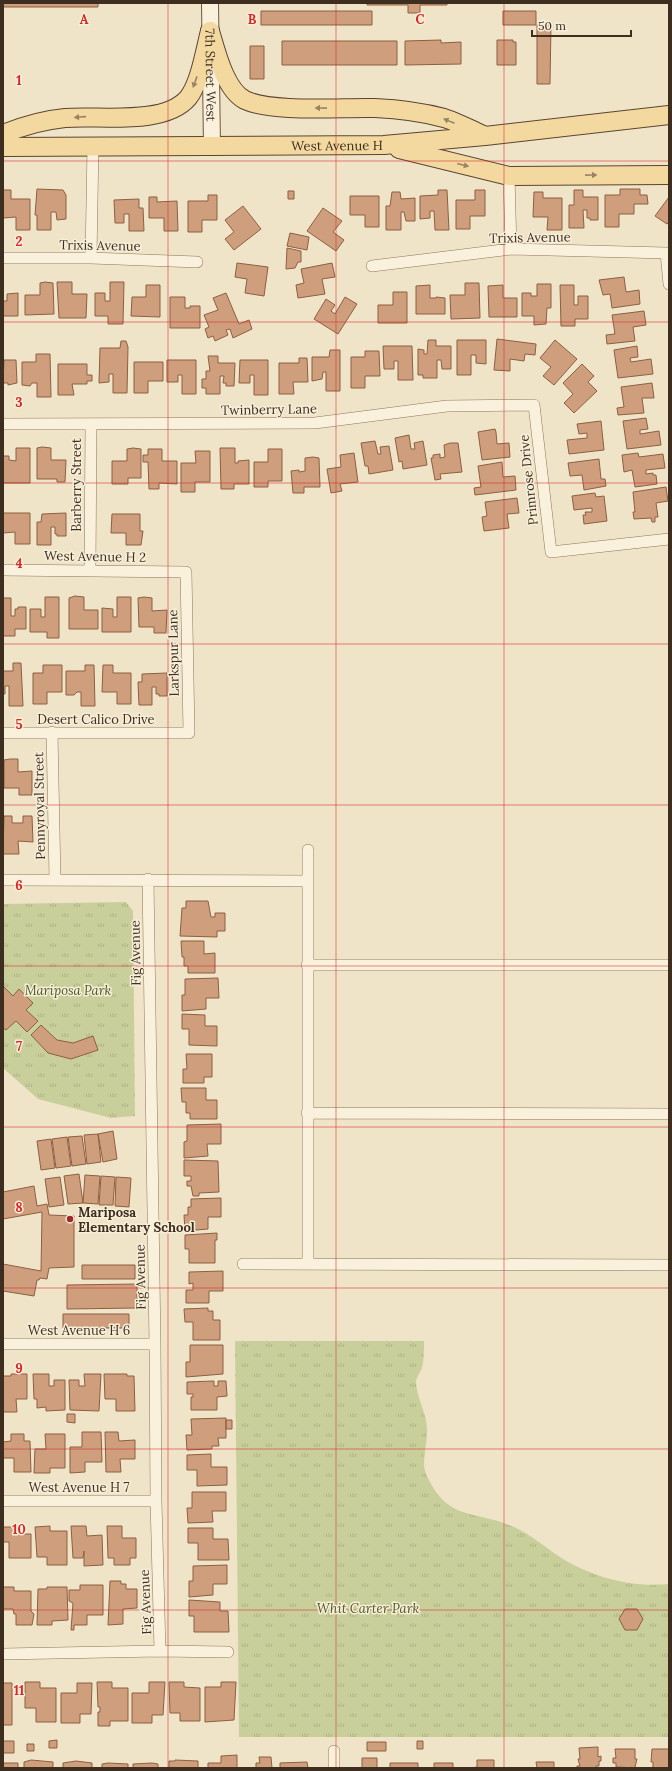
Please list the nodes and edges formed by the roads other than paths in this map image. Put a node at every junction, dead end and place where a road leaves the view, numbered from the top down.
1 (210, 3) edge
2 (210, 31) junction
3 (669, 115) edge
4 (3, 134) edge
5 (485, 136) junction
6 (384, 145) junction
7 (93, 146) junction
8 (3, 147) edge
9 (212, 147) junction
10 (669, 175) edge
11 (509, 176) junction
12 (511, 249) junction
13 (3, 258) edge
14 (91, 258) junction
15 (197, 262) dead end
16 (372, 266) dead end
17 (669, 284) edge
18 (534, 406) joint
19 (3, 424) edge
20 (91, 425) junction
21 (669, 539) edge
22 (3, 570) edge
23 (90, 570) junction
24 (186, 572) joint
25 (52, 732) junction
26 (3, 733) edge
27 (189, 733) joint
28 (308, 850) dead end
29 (55, 879) junction
30 (3, 880) edge
31 (148, 880) junction
32 (308, 881) junction
33 (669, 965) edge
34 (307, 966) junction
35 (307, 1113) junction
36 (669, 1114) edge
37 (308, 1263) junction
38 (243, 1264) dead end
39 (669, 1265) edge
40 (3, 1344) edge
41 (155, 1344) junction
42 (3, 1501) edge
43 (156, 1501) junction
44 (160, 1651) junction
45 (228, 1652) dead end
46 (3, 1654) edge
47 (334, 1751) dead end
48 (334, 1768) edge

1 - 2 main road, 7th Street West
2 -> 4 main road
5 -> 2 main road
2 - 9 main road, 7th Street West
3 - 5 main road, West Avenue H
5 - 6 main road, West Avenue H
6 - 9 main road, West Avenue H
6 -> 11 main road
7 - 8 main road, West Avenue H
7 - 9 main road, West Avenue H
7 - 14 street
11 -> 10 main road
11 - 12 street
12 - 16 street, Trixis Avenue
12 - 17 street, Trixis Avenue
13 - 14 street, Trixis Avenue
14 - 15 street, Trixis Avenue
18 - 20 street, Twinberry Lane
18 - 21 street, Primrose Drive
19 - 20 street, Twinberry Lane
20 - 23 street, Barberry Street
22 - 23 street, West Avenue H 2
23 - 24 street, West Avenue H 2
24 - 27 street, Larkspur Lane
25 - 26 street, Desert Calico Drive
25 - 27 street, Desert Calico Drive
25 - 29 street, Pennyroyal Street
28 - 32 street
29 - 30 street
29 - 31 street
31 - 32 street
31 - 41 street, Fig Avenue
32 - 34 street
33 - 34 street
34 - 35 street
35 - 36 street
35 - 37 street
37 - 38 street
37 - 39 street
40 - 41 street, West Avenue H 6
41 - 43 street, Fig Avenue
42 - 43 street, West Avenue H 7
43 - 44 street, Fig Avenue
44 - 45 street
44 - 46 street
47 - 48 street

